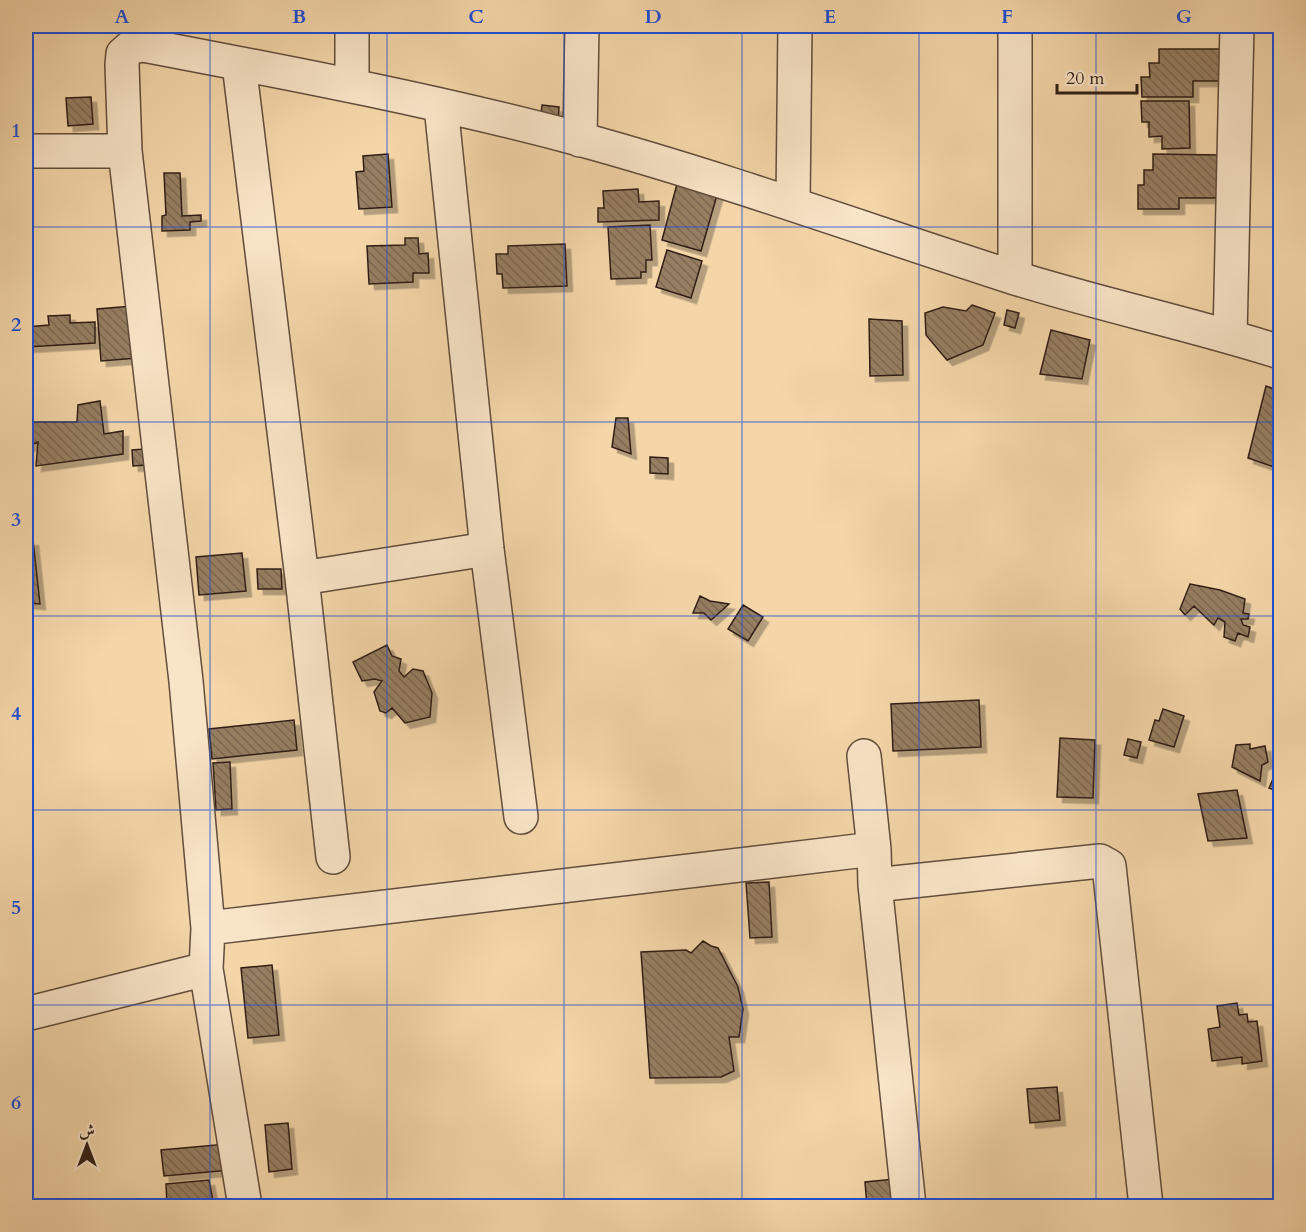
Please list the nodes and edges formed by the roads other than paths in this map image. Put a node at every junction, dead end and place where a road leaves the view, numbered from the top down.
1 (352, 26) edge
2 (582, 26) edge
3 (795, 26) edge
4 (1015, 26) edge
5 (1237, 26) edge
6 (239, 64) junction
7 (352, 86) junction
8 (441, 106) junction
9 (580, 140) junction
10 (26, 151) edge
11 (125, 151) junction
12 (793, 203) junction
13 (1015, 278) junction
14 (1230, 337) junction
15 (1281, 352) edge
16 (487, 549) junction
17 (302, 578) junction
18 (864, 756) dead end
19 (521, 817) dead end
20 (874, 849) junction
21 (333, 856) dead end
22 (875, 885) junction
23 (208, 928) junction
24 (206, 969) junction
25 (26, 1014) edge
26 (245, 1206) edge
27 (909, 1206) edge
28 (1146, 1206) edge

1 - 7 street
2 - 9 street
3 - 12 street
4 - 13 street
5 - 14 street
6 - 7 street
6 - 11 street
6 - 17 street
7 - 8 street
8 - 9 street
8 - 16 street
9 - 12 street
10 - 11 street
11 - 23 street
12 - 13 street
13 - 14 street
14 - 15 street
16 - 17 street
16 - 19 street
17 - 21 street
18 - 20 street
20 - 22 street
20 - 23 street
22 - 27 street
22 - 28 street
23 - 24 street
24 - 25 street
24 - 26 street

